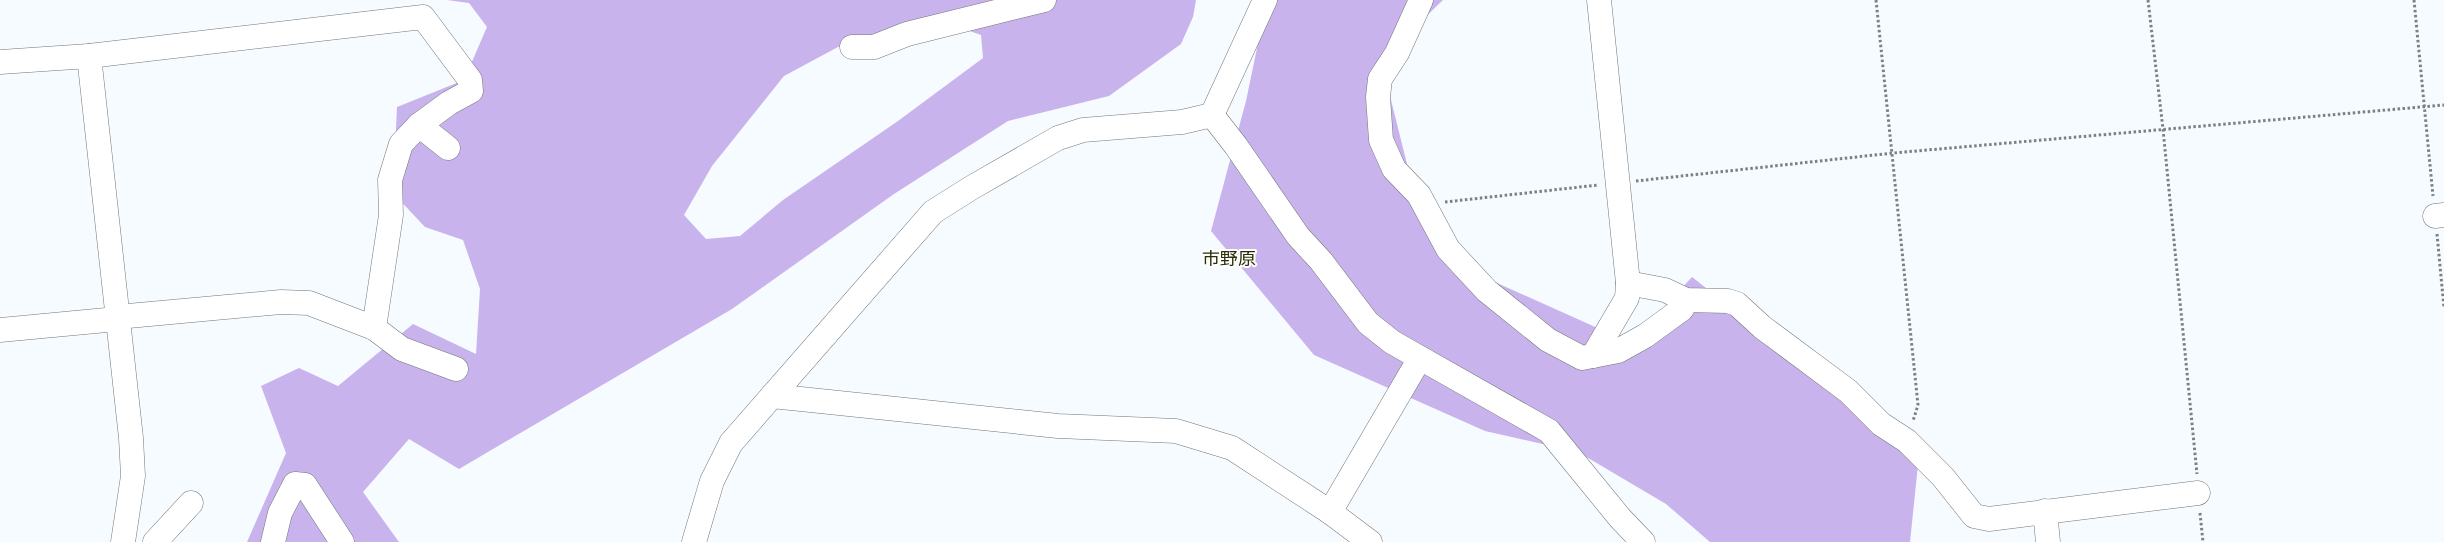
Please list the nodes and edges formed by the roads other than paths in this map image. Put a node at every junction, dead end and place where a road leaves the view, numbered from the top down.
1 (1044, 0) edge
2 (1264, 0) edge
3 (1420, 0) edge
4 (1599, 0) edge
5 (852, 47) dead end
6 (90, 56) junction
7 (0, 62) edge
8 (1212, 115) junction
9 (419, 125) junction
10 (448, 148) dead end
11 (1628, 283) junction
12 (1686, 300) junction
13 (117, 319) junction
14 (374, 328) junction
15 (0, 330) edge
16 (1592, 356) junction
17 (1420, 358) junction
18 (456, 369) dead end
19 (772, 396) junction
20 (2198, 494) road end
21 (191, 503) dead end
22 (2045, 511) junction
23 (1330, 512) junction
24 (124, 542) edge
25 (155, 542) edge
26 (273, 542) edge
27 (342, 542) edge
28 (694, 542) edge
29 (1370, 542) edge
30 (1643, 542) edge
31 (2048, 542) edge

1 - 5 street
2 - 8 street
3 - 16 street
4 - 11 street
6 - 7 street
6 - 9 street
6 - 13 street
8 - 17 street
8 - 19 street
9 - 10 street
9 - 14 street
11 - 12 street
11 - 16 street
12 - 16 street
12 - 22 street
13 - 14 street
13 - 15 street
13 - 24 street
14 - 18 street
17 - 23 street
17 - 30 street
19 - 23 street
19 - 28 street
20 - 22 street
21 - 25 street
22 - 31 street
23 - 29 street
26 - 27 street

